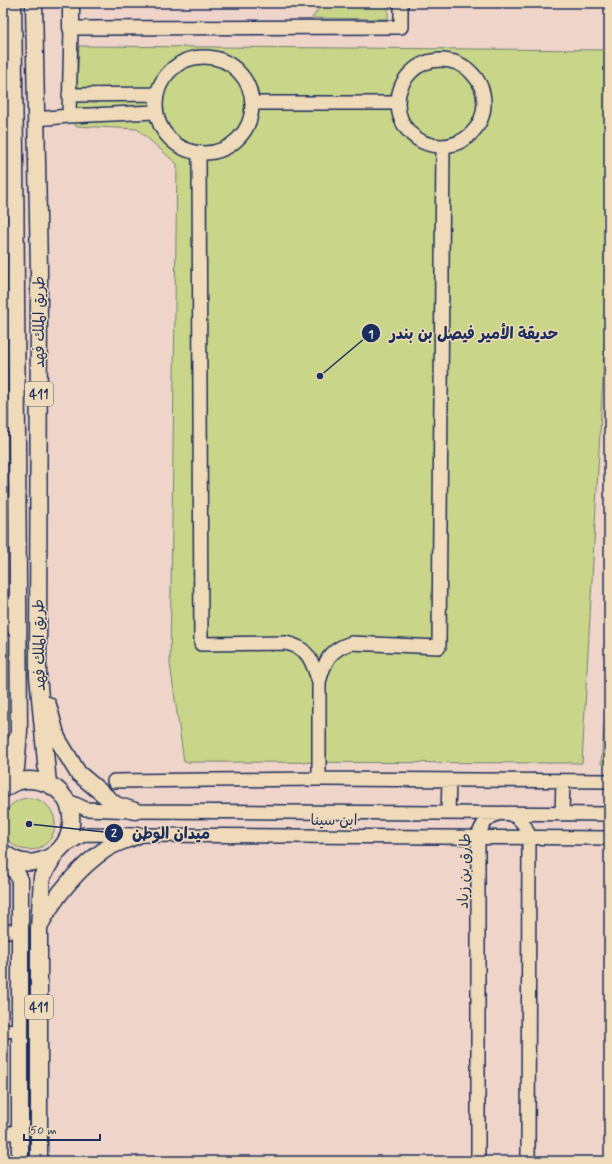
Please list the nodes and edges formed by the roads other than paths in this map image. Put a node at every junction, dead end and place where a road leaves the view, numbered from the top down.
1 (12, 3) edge
2 (34, 3) edge
3 (71, 3) edge
4 (401, 3) edge
5 (71, 28) junction
6 (156, 94) junction
7 (69, 95) junction
8 (252, 103) junction
9 (398, 103) junction
10 (155, 112) junction
11 (70, 116) junction
12 (36, 119) junction
13 (443, 146) junction
14 (199, 154) junction
15 (3, 604) edge
16 (18, 642) junction
17 (38, 676) junction
18 (319, 682) junction
19 (19, 731) junction
20 (3, 761) edge
21 (319, 779) junction
22 (449, 780) junction
23 (114, 781) dead end
24 (563, 781) junction
25 (609, 781) edge
26 (48, 784) junction
27 (6, 788) edge
28 (66, 800) junction
29 (135, 811) junction
30 (448, 813) junction
31 (505, 814) junction
32 (562, 814) junction
33 (609, 814) edge
34 (138, 835) junction
35 (478, 837) junction
36 (529, 837) junction
37 (609, 838) edge
38 (59, 851) junction
39 (5, 854) edge
40 (39, 928) junction
41 (3, 931) edge
42 (20, 931) junction
43 (21, 1030) junction
44 (3, 1031) edge
45 (3, 1133) edge
46 (21, 1133) junction
47 (20, 1161) edge
48 (39, 1161) edge
49 (478, 1161) edge
50 (528, 1161) edge

1 - 16 main road, طريق الملك فهد / 411
2 - 12 main road, طريق الملك فهد / 411
3 - 5 main road
4 - 5 street
5 - 7 street
6 - 7 street
6 - 8 street
6 - 10 street
7 - 11 street
8 - 9 street
8 - 14 street
9 - 13 street
9 - 13 street
10 - 11 street
10 - 14 street
11 - 12 street
12 - 17 main road, طريق الملك فهد / 411
13 - 18 street
14 - 18 street
15 - 16 main road
16 - 19 main road, طريق الملك فهد / 411
17 - 26 main road, طريق الملك فهد / 411
17 - 29 main road
18 - 21 street
19 - 20 main road
19 - 27 main road, طريق الملك فهد / 411
21 - 22 street
21 - 23 street
22 - 24 street
22 - 30 street
24 - 25 street
24 - 32 street
26 - 27 main road, 411
26 - 28 main road, 411
28 - 29 street, ابن سينا
28 - 38 main road, 411
29 - 30 street, ابن سينا
30 - 31 street, ابن سينا
31 - 32 street, ابن سينا
31 - 35 street, طارق بن زياد
31 - 36 street
32 - 33 street, ابن سينا
34 - 35 street, ابن سينا
34 - 38 street, ابن سينا
34 - 40 main road
35 - 36 street, ابن سينا
35 - 49 street, طارق بن زياد
36 - 37 street, ابن سينا
36 - 50 street
38 - 39 main road, 411
38 - 40 main road, 411
39 - 42 main road, 411
40 - 48 main road, 411
41 - 42 street
42 - 43 main road, 411
43 - 44 street
43 - 46 main road, 411
45 - 46 street
46 - 47 main road, 411

